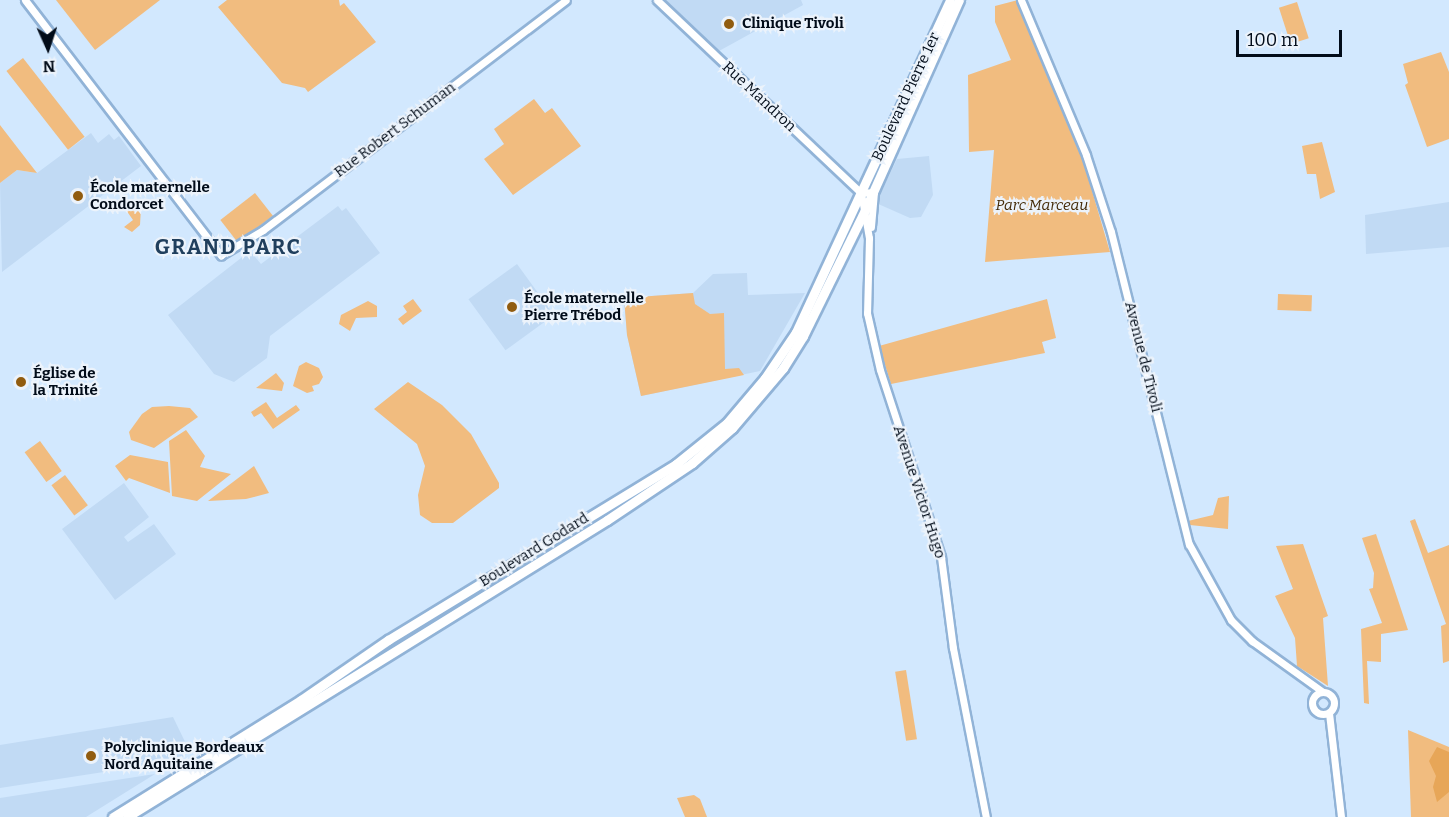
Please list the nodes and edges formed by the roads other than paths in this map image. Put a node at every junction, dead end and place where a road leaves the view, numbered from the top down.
1 (25, 0) edge
2 (566, 0) edge
3 (657, 0) edge
4 (950, 0) edge
5 (959, 0) edge
6 (1021, 0) edge
7 (874, 192) junction
8 (861, 193) junction
9 (865, 210) junction
10 (869, 238) junction
11 (1309, 680) junction
12 (1323, 692) junction
13 (1314, 696) junction
14 (1326, 714) junction
15 (113, 817) edge
16 (127, 817) edge
17 (986, 817) edge
18 (1341, 817) edge

1 - 2 street, Rue Robert Schuman
3 - 8 street, Rue Mandron
4 - 8 main road, Boulevard Pierre 1er
5 - 7 main road, Boulevard Pierre 1er
6 - 11 street, Avenue de Tivoli
7 - 8 street
7 - 9 main road, Boulevard Godard
7 - 10 street, Avenue Victor Hugo
8 - 9 street, Avenue Victor Hugo
8 - 15 main road, Boulevard Godard
9 - 10 street, Avenue Victor Hugo
9 - 16 main road, Boulevard Godard
10 - 17 street, Avenue Victor Hugo
11 - 12 street, Avenue de Tivoli
11 - 13 street
12 - 13 street
12 - 14 street
13 - 14 street
14 - 18 street

